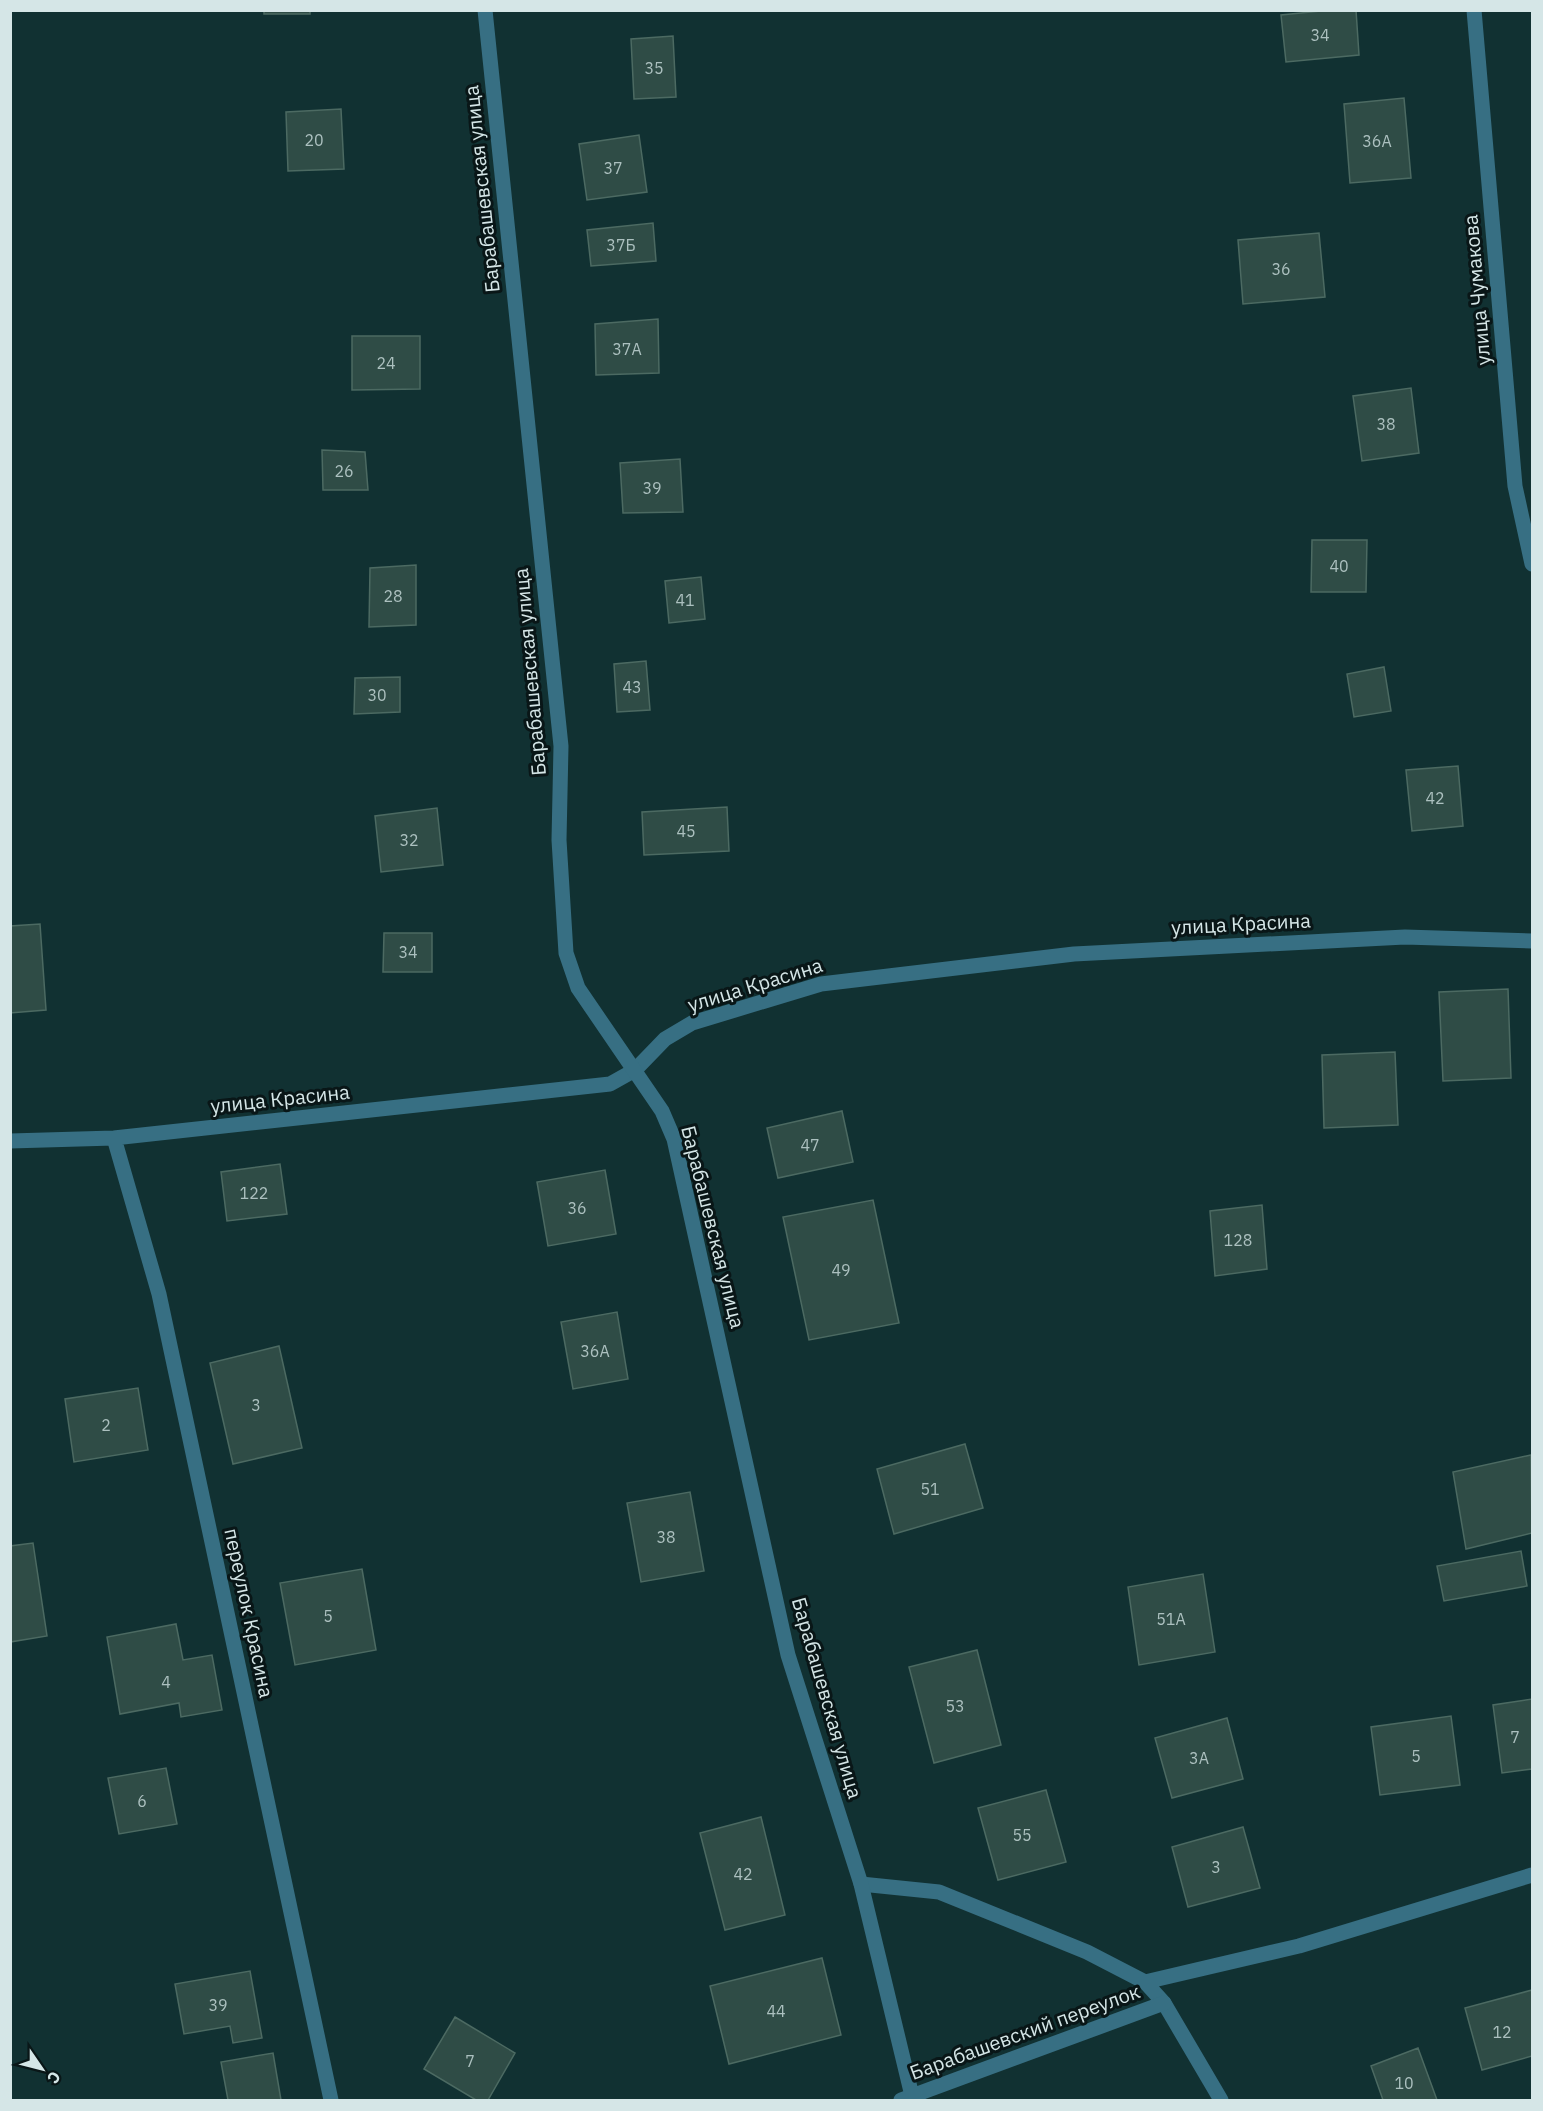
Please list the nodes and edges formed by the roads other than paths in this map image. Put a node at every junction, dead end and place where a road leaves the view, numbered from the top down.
1 (485, 10) edge
2 (1474, 10) edge
3 (1533, 564) edge
4 (1533, 941) edge
5 (635, 1070) junction
6 (114, 1138) junction
7 (10, 1141) edge
8 (1533, 1875) edge
9 (861, 1884) junction
10 (1145, 1983) junction
11 (1164, 2003) junction
12 (909, 2099) edge
13 (331, 2100) edge
14 (1221, 2100) edge

1 - 5 street, Барабашевская улица
2 - 3 street, улица Чумакова
4 - 5 street, улица Красина
5 - 6 street, улица Красина
5 - 9 street, Барабашевская улица
6 - 7 street, улица Красина
6 - 13 street, переулок Красина
8 - 10 street
9 - 10 street
9 - 12 street, Барабашевская улица
10 - 11 street
11 - 12 street, Барабашевский переулок
11 - 14 street

